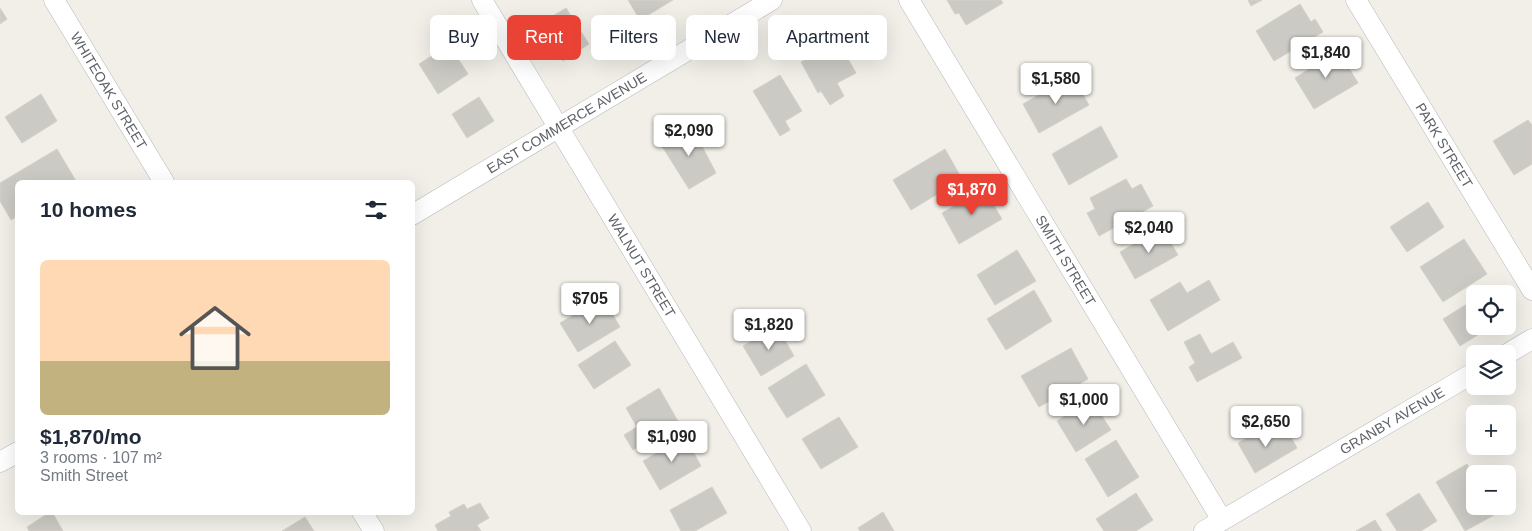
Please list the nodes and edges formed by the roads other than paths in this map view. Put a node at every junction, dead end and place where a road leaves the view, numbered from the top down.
1 (54, 0) edge
2 (482, 0) edge
3 (772, 0) edge
4 (910, 0) edge
5 (1356, 0) edge
6 (559, 128) junction
7 (163, 180) edge
8 (415, 214) edge
9 (1532, 290) edge
10 (1532, 339) edge
11 (1516, 349) edge
12 (1466, 377) edge
13 (15, 454) edge
14 (0, 462) edge
15 (364, 515) edge
16 (1222, 520) junction
17 (374, 531) edge
18 (801, 531) edge
19 (1204, 531) edge

1 - 7 street, WHITEOAK STREET
2 - 6 street, WALNUT STREET
3 - 6 street, EAST COMMERCE AVENUE
4 - 16 street, SMITH STREET
5 - 9 street, PARK STREET
6 - 8 street, EAST COMMERCE AVENUE
6 - 18 street, WALNUT STREET
10 - 11 street
12 - 16 street, GRANBY AVENUE
13 - 14 street
15 - 17 street
16 - 19 street, GRANBY AVENUE

